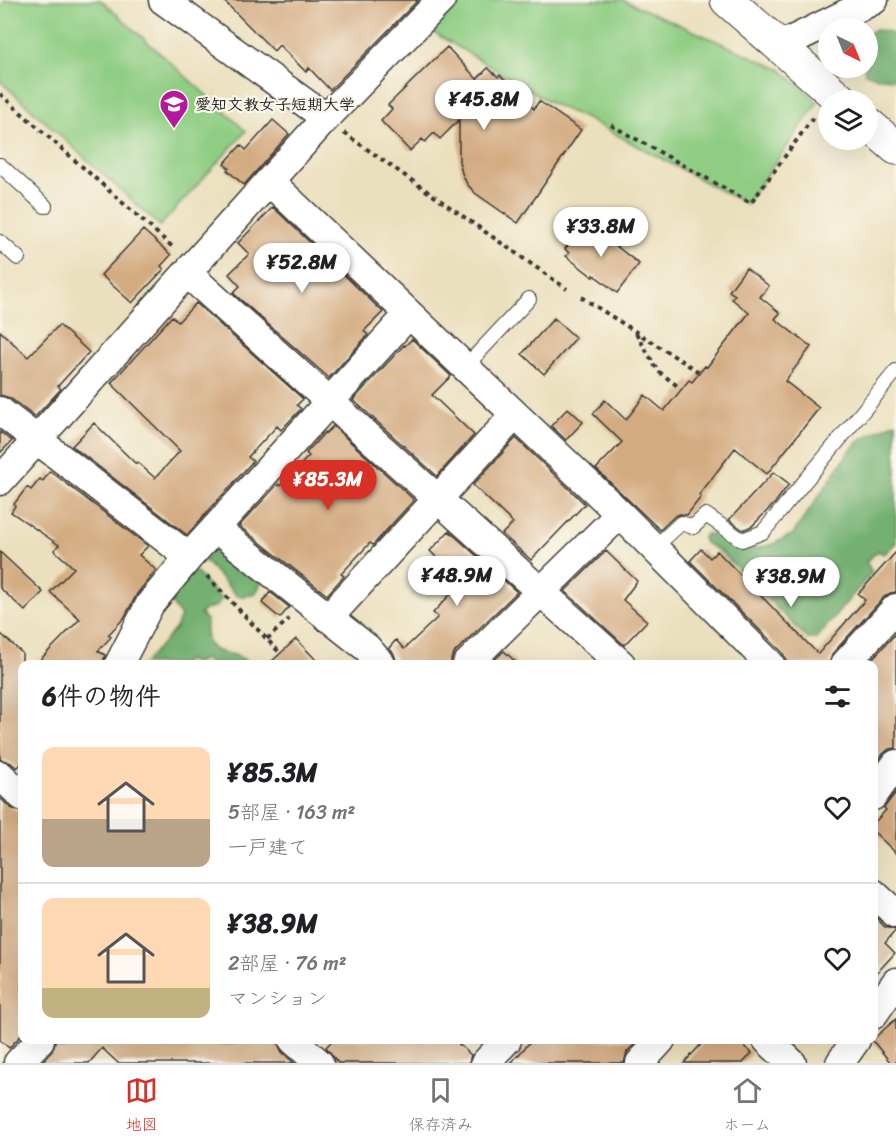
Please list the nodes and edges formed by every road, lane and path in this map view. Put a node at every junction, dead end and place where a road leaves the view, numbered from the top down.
1 (163, 0) edge
2 (441, 0) edge
3 (727, 0) edge
4 (874, 0) edge
5 (780, 46) junction
6 (829, 90) edge
7 (0, 94) edge
8 (325, 119) junction
9 (818, 119) edge
10 (611, 124) dead end
11 (878, 132) edge
12 (896, 148) edge
13 (0, 165) edge
14 (269, 181) junction
15 (45, 206) dead end
16 (0, 242) edge
17 (18, 258) dead end
18 (190, 269) junction
19 (567, 289) dead end
20 (581, 297) dead end
21 (529, 299) dead end
22 (409, 314) junction
23 (635, 332) junction
24 (465, 368) junction
25 (896, 371) edge
26 (699, 372) dead end
27 (679, 387) dead end
28 (329, 402) junction
29 (0, 411) edge
30 (515, 415) junction
31 (37, 440) junction
32 (0, 481) edge
33 (438, 499) junction
34 (620, 514) junction
35 (215, 528) junction
36 (654, 548) junction
37 (189, 556) junction
38 (541, 592) junction
39 (896, 608) edge
40 (328, 618) junction
41 (279, 652) dead end
42 (121, 660) edge
43 (378, 660) edge
44 (471, 660) edge
45 (617, 660) edge
46 (766, 660) edge
47 (849, 660) edge
48 (896, 764) edge
49 (878, 788) edge
50 (878, 898) edge
51 (896, 915) edge
52 (896, 982) edge
53 (878, 1008) edge
54 (36, 1044) edge
55 (503, 1044) edge
56 (657, 1044) edge
57 (771, 1044) edge
58 (853, 1044) edge
59 (0, 1053) edge
60 (11, 1063) edge
61 (18, 1063) edge
62 (485, 1063) edge
63 (640, 1063) edge
64 (792, 1063) edge
65 (840, 1063) edge

1 - 8 street
2 - 8 street
3 - 5 street
4 - 5 street
5 - 6 street
7 - 18 path
8 - 14 street
8 - 19 path
9 - 10 path
11 - 12 street
13 - 15 lane
14 - 18 street
14 - 22 street
16 - 17 lane
18 - 28 street
18 - 31 street
20 - 23 path
21 - 24 lane
22 - 24 street
22 - 28 street
23 - 26 path
23 - 27 path
24 - 30 street
25 - 36 lane
28 - 33 street
28 - 35 street
29 - 31 street
30 - 33 street
30 - 34 street
31 - 32 street
31 - 37 street
33 - 38 street
33 - 40 street
34 - 36 street
34 - 38 street
35 - 37 street
35 - 40 street
36 - 46 street
37 - 41 path
37 - 42 street
38 - 44 street
38 - 45 street
39 - 47 street
40 - 43 street
48 - 49 street
50 - 51 street
52 - 53 street
54 - 61 street
55 - 62 street
56 - 63 street
57 - 64 street
58 - 65 street
59 - 60 street

